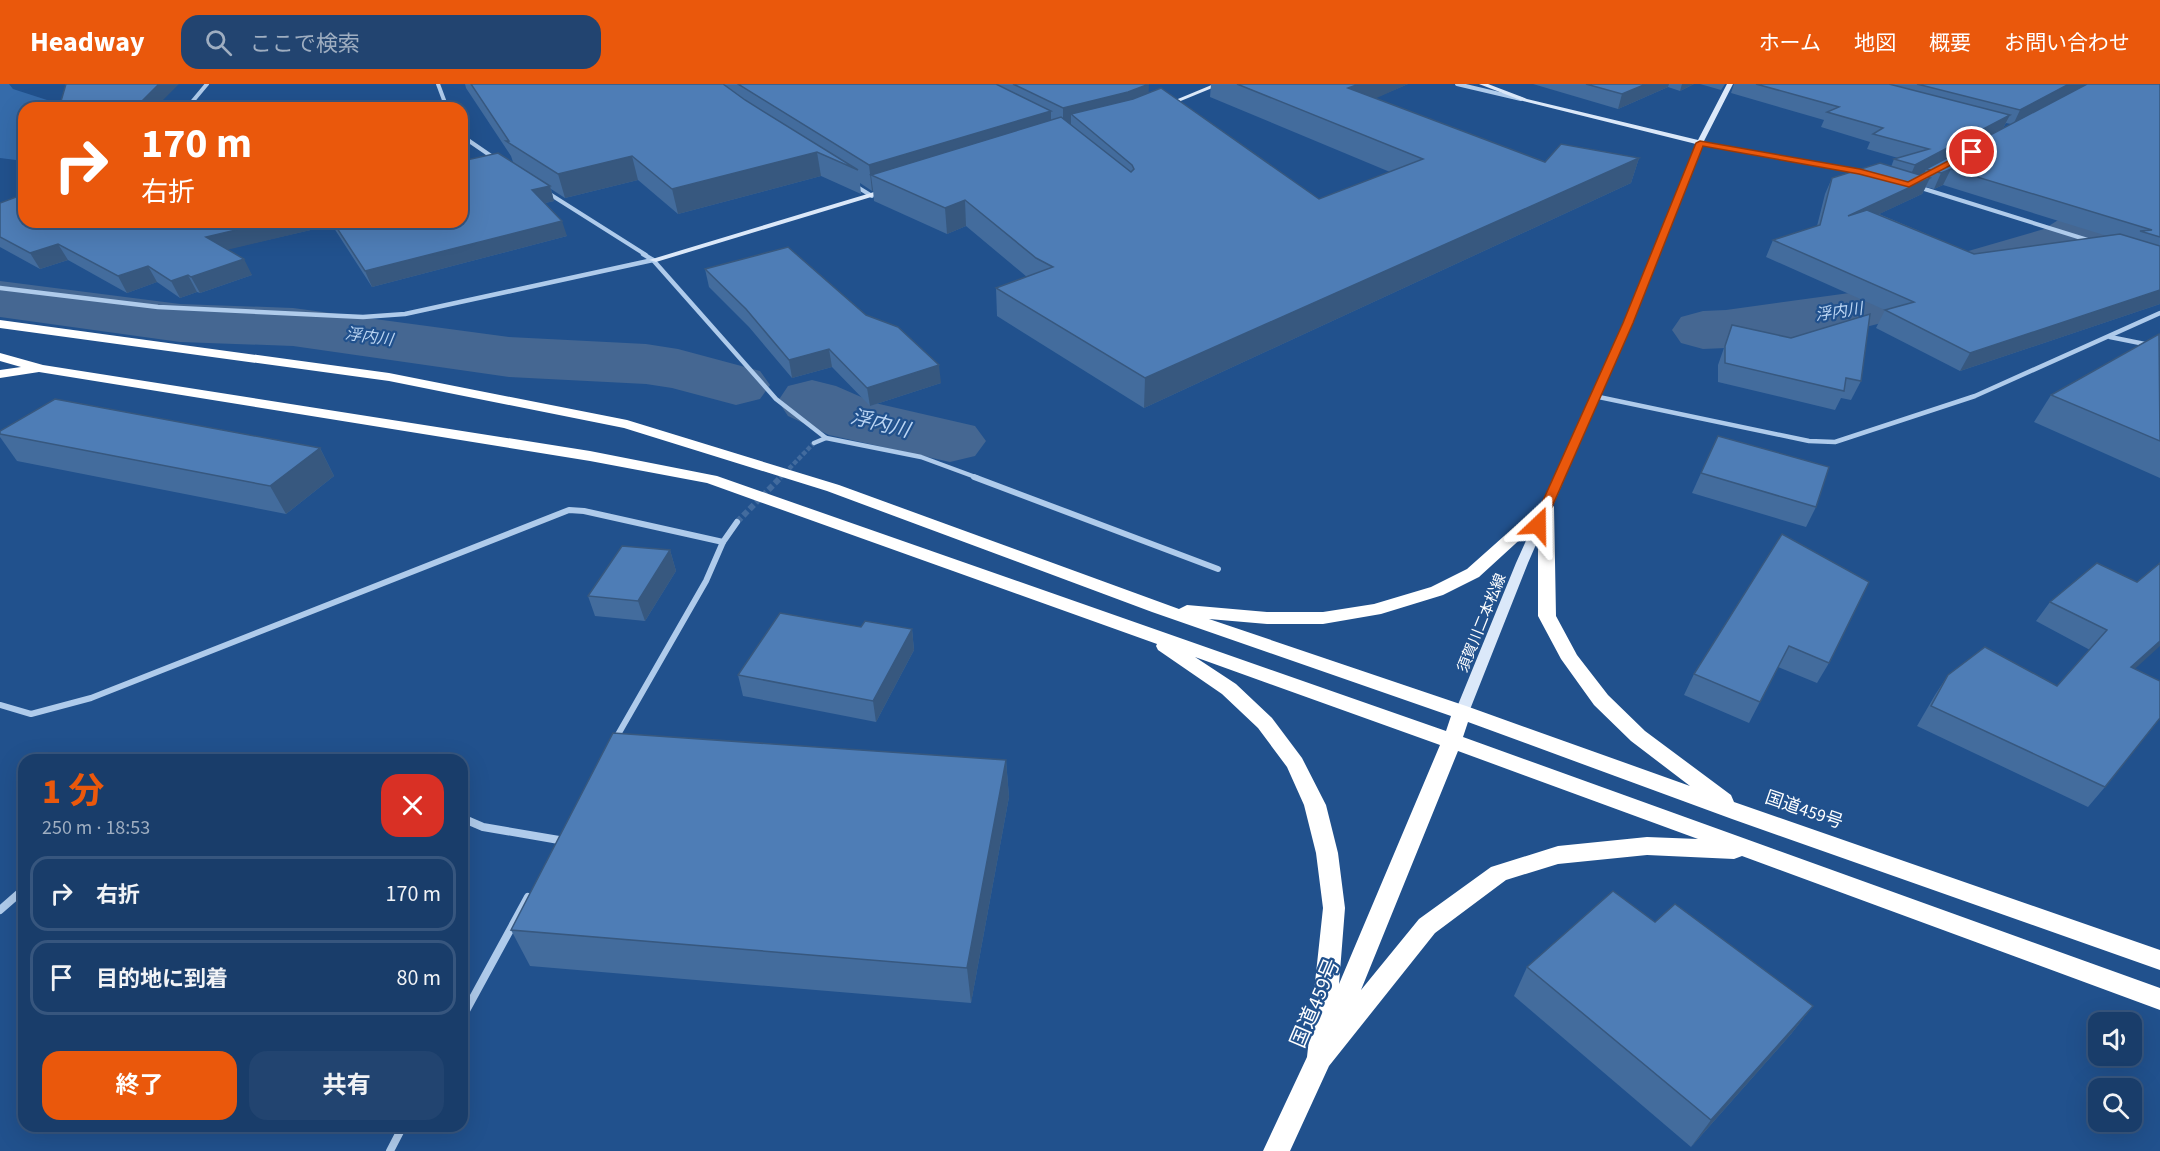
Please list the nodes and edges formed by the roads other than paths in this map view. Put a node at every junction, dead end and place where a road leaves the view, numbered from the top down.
1 (207, 84) edge
2 (438, 84) edge
3 (1219, 84) edge
4 (1457, 84) edge
5 (1482, 84) edge
6 (1729, 85) edge
7 (1739, 88) dead end
8 (1164, 99) edge
9 (1525, 100) junction
10 (192, 102) edge
11 (445, 102) edge
12 (1175, 102) junction
13 (1153, 110) edge
14 (468, 140) edge
15 (1700, 143) junction
16 (499, 161) edge
17 (1870, 174) edge
18 (852, 183) edge
19 (1909, 185) edge
20 (538, 187) edge
21 (900, 187) edge
22 (872, 196) junction
23 (2101, 244) edge
24 (653, 260) junction
25 (0, 288) edge
26 (2160, 313) edge
27 (0, 324) edge
28 (2109, 337) junction
29 (2160, 347) edge
30 (0, 357) edge
31 (42, 369) junction
32 (0, 374) edge
33 (1594, 396) junction
34 (826, 438) junction
35 (814, 443) tunnel mouth
36 (1546, 507) junction
37 (737, 522) tunnel mouth
38 (723, 542) junction
39 (1218, 569) dead end
40 (1158, 608) junction
41 (1142, 630) junction
42 (0, 705) edge
43 (1462, 712) junction
44 (1452, 741) junction
45 (609, 749) edge
46 (1740, 813) junction
47 (468, 821) edge
48 (565, 830) edge
49 (559, 840) junction
50 (553, 851) edge
51 (1754, 851) junction
52 (531, 893) edge
53 (18, 894) edge
54 (0, 910) edge
55 (2160, 960) edge
56 (2160, 999) edge
57 (468, 1007) edge
58 (1320, 1058) junction
59 (400, 1132) edge
60 (390, 1151) edge
61 (1276, 1151) edge

1 - 10 street
2 - 11 street
3 - 12 main road
4 - 9 street
5 - 9 main road
6 - 7 street
6 - 15 main road, 須賀川二本松線
8 - 12 street
9 - 15 main road
12 - 13 main road
14 - 16 street
15 - 17 street
15 - 33 main road, 須賀川二本松線
18 - 22 street
19 - 23 street
20 - 24 street
21 - 22 main road
22 - 24 main road
24 - 25 street
24 - 34 street
26 - 28 street
27 - 40 highway
28 - 29 street
28 - 33 street
30 - 31 highway
31 - 32 highway
31 - 41 highway
33 - 36 main road, 須賀川二本松線
34 - 35 street
34 - 39 street
36 - 40 highway
36 - 43 main road, 須賀川二本松線
36 - 46 highway
37 - 38 street
38 - 42 street
38 - 45 street
40 - 43 highway
41 - 44 highway
41 - 58 highway
43 - 44 highway, 国道459号
43 - 46 highway, 国道459号
44 - 51 highway
44 - 58 highway, 国道459号
46 - 55 highway, 国道459号
47 - 49 street
48 - 49 street
49 - 50 street
51 - 56 highway
51 - 58 highway
52 - 57 street
53 - 54 street
58 - 61 highway, 国道459号
59 - 60 street

